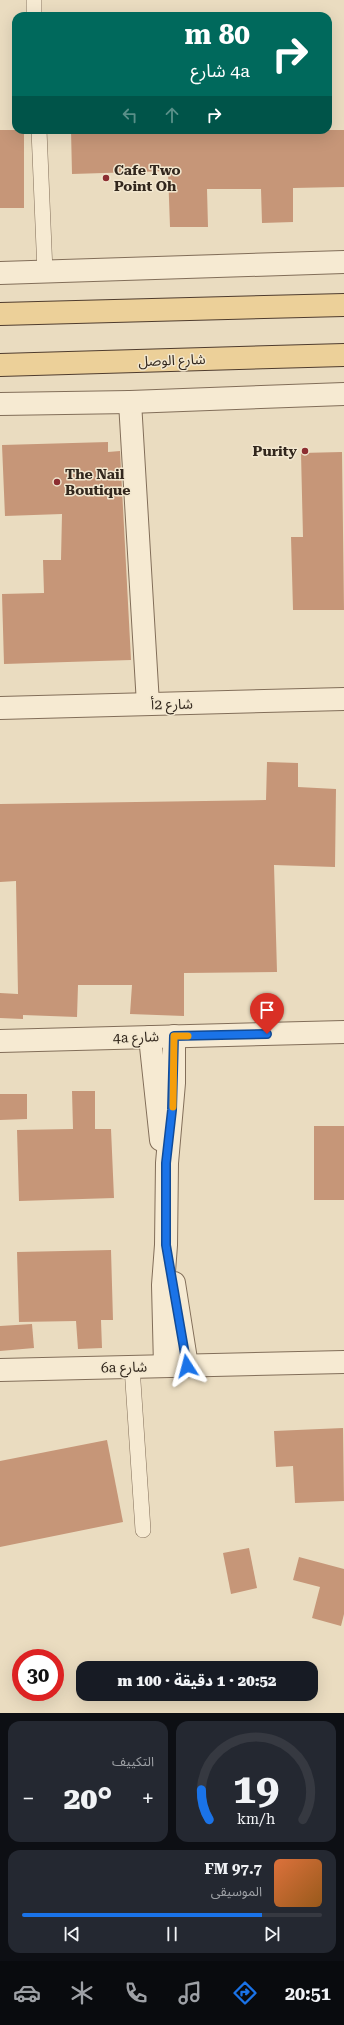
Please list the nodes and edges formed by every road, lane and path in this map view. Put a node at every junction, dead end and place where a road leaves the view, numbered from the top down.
1 (34, 0) edge
2 (34, 12) edge
3 (39, 134) edge
4 (344, 262) edge
5 (45, 272) junction
6 (0, 273) edge
7 (344, 305) edge
8 (0, 314) edge
9 (344, 356) edge
10 (0, 365) edge
11 (344, 394) edge
12 (130, 402) junction
13 (0, 404) edge
14 (344, 699) edge
15 (148, 704) junction
16 (0, 708) edge
17 (344, 1032) edge
18 (174, 1036) junction
19 (150, 1037) junction
20 (0, 1041) edge
21 (166, 1163) junction
22 (166, 1245) junction
23 (344, 1362) edge
24 (165, 1366) junction
25 (187, 1366) junction
26 (132, 1367) junction
27 (0, 1370) edge
28 (143, 1530) dead end

1 - 2 lane
3 - 5 lane
4 - 5 street
5 - 6 street
7 - 8 main road
9 - 10 main road, شارع الوصل
11 - 12 street
12 - 13 street
12 - 15 street
14 - 15 street, شارع 2أ
15 - 16 street, شارع 2أ
17 - 18 street, 4a شارع
18 - 19 street, 4a شارع
18 - 21 street
19 - 20 street, 4a شارع
19 - 21 street
21 - 22 street
22 - 24 street
22 - 25 street
23 - 25 street, 6a شارع
24 - 25 street, 6a شارع
24 - 26 street, 6a شارع
26 - 27 street, 6a شارع
26 - 28 lane

